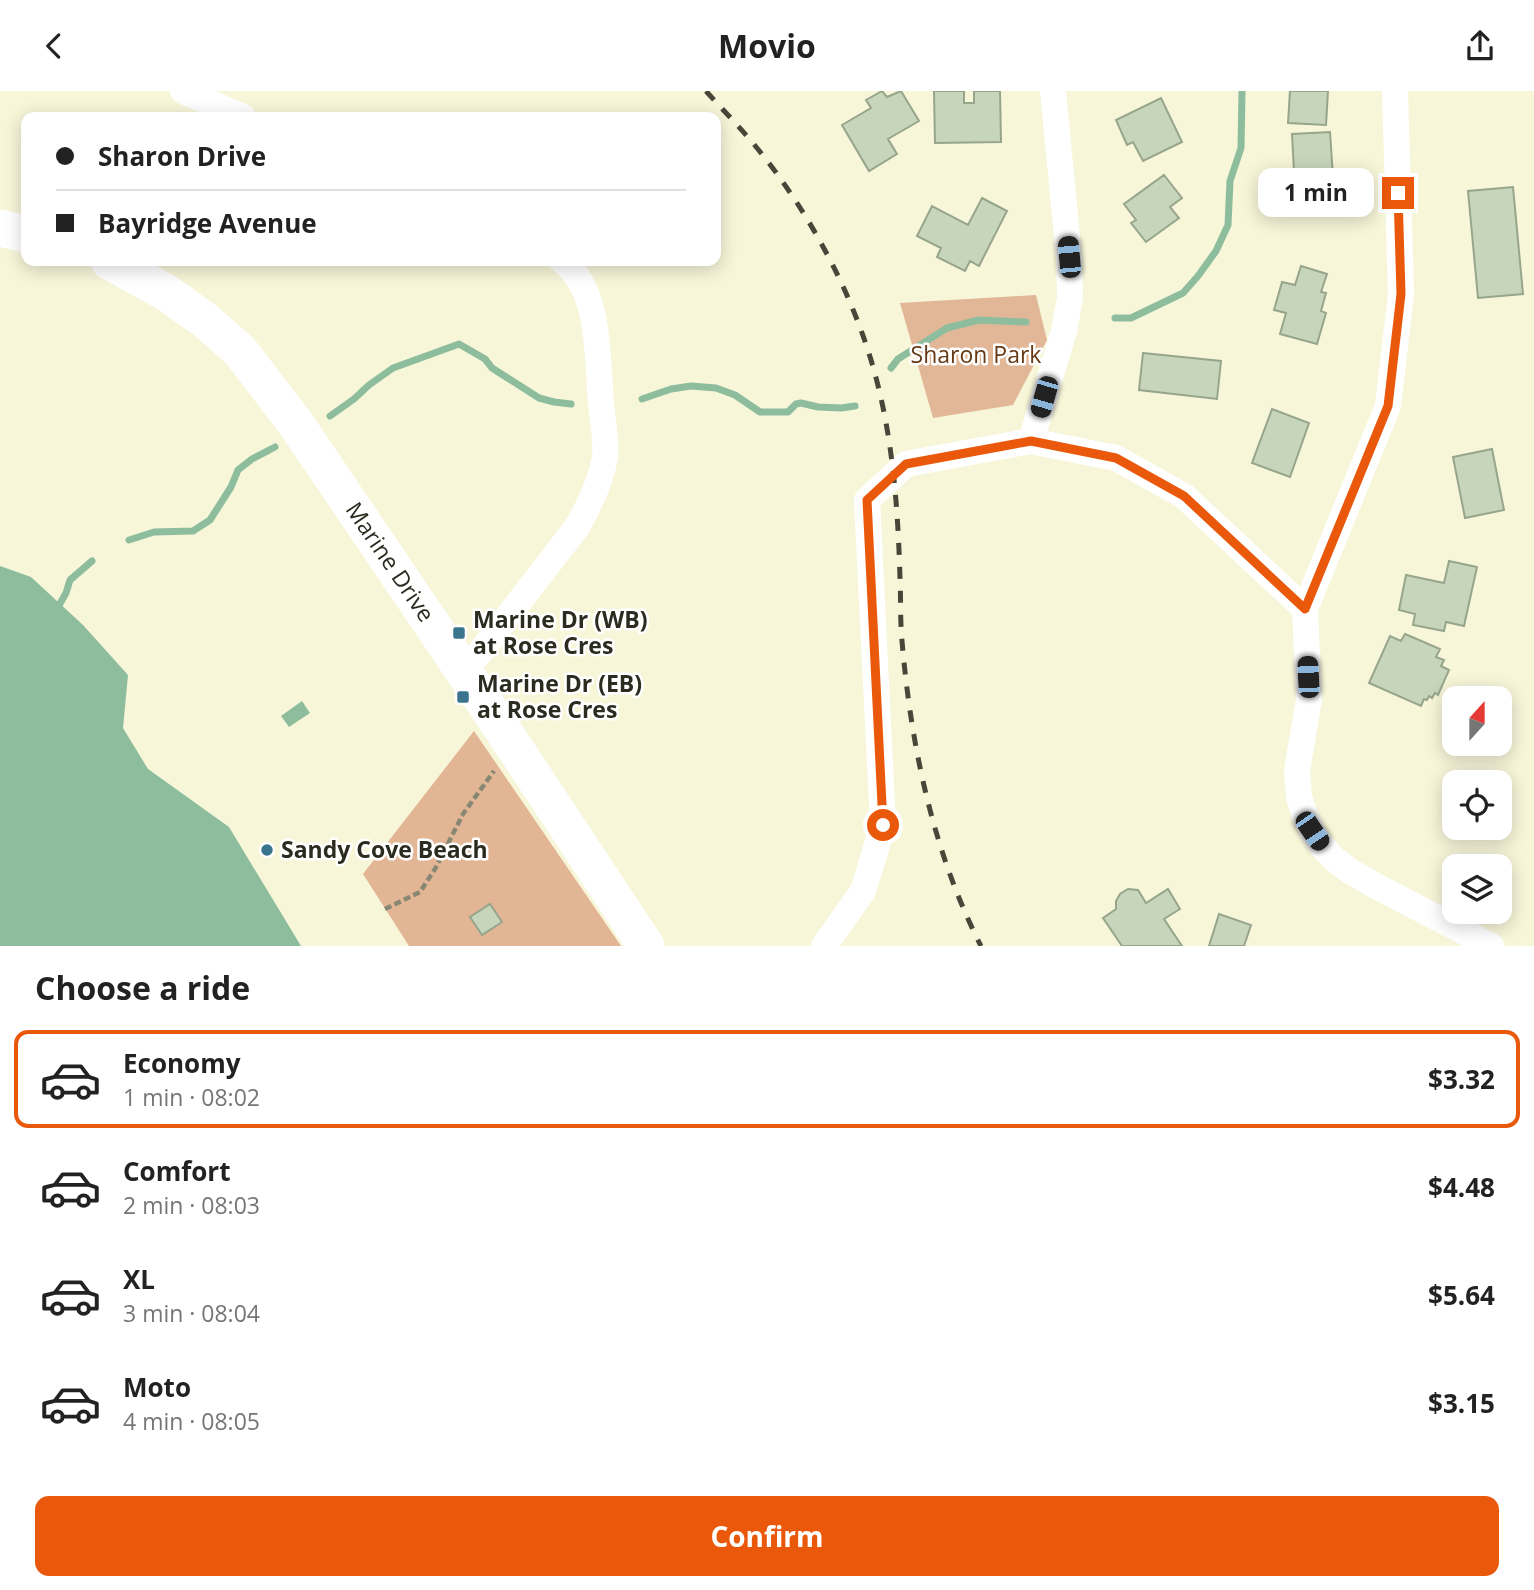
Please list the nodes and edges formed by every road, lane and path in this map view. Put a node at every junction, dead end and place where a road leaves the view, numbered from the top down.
1 (183, 91) edge
2 (1053, 91) edge
3 (1395, 91) edge
4 (231, 112) edge
5 (0, 227) edge
6 (21, 233) edge
7 (118, 266) edge
8 (569, 266) edge
9 (1031, 441) junction
10 (1305, 609) junction
11 (470, 680) junction
12 (500, 761) dead end
13 (385, 909) dead end
14 (646, 946) edge
15 (824, 946) edge
16 (1491, 946) edge

1 - 4 street
2 - 9 street
3 - 10 street
5 - 6 main road
7 - 11 main road, Marine Drive
8 - 11 street
9 - 10 street
9 - 15 street
10 - 16 street
11 - 14 main road, Marine Drive
12 - 13 path

